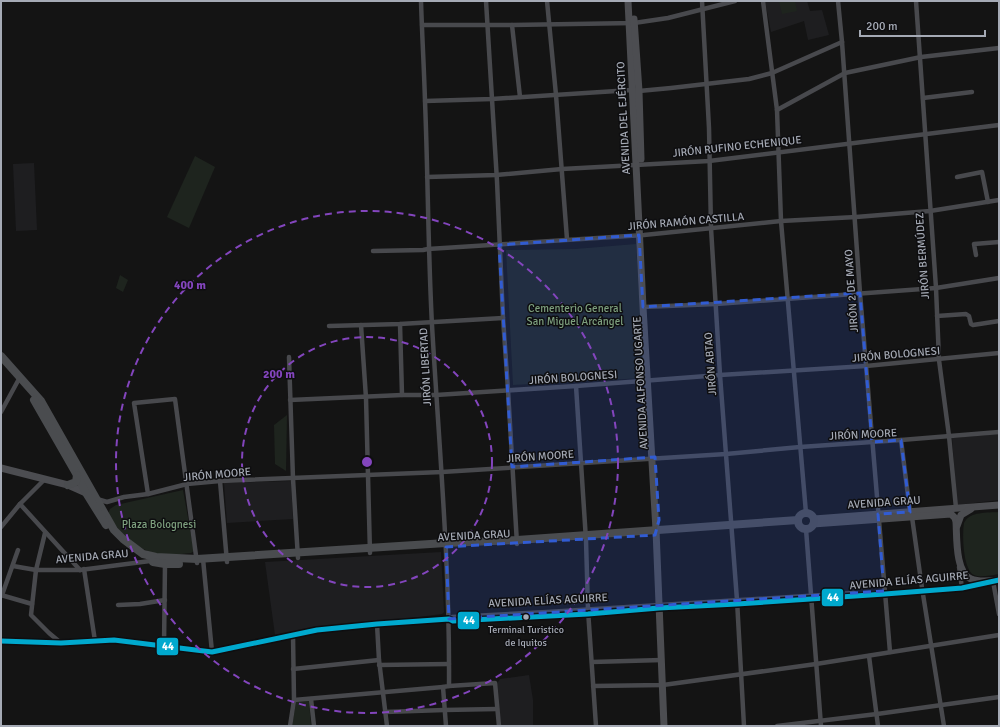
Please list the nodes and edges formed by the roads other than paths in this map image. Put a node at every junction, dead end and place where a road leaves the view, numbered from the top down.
1 (421, 1) edge
2 (486, 1) edge
3 (547, 1) edge
4 (628, 1) edge
5 (632, 1) edge
6 (702, 1) edge
7 (735, 1) edge
8 (763, 1) edge
9 (838, 1) edge
10 (916, 1) edge
11 (702, 10) junction
12 (631, 23) junction
13 (422, 24) junction
14 (488, 25) junction
15 (512, 25) junction
16 (550, 25) junction
17 (842, 42) junction
18 (999, 48) edge
19 (921, 57) junction
20 (772, 73) junction
21 (845, 73) junction
22 (706, 84) junction
23 (636, 90) junction
24 (972, 92) dead end
25 (556, 95) junction
26 (520, 97) junction
27 (923, 98) junction
28 (492, 99) junction
29 (425, 101) junction
30 (777, 110) junction
31 (999, 124) edge
32 (925, 133) junction
33 (850, 143) junction
34 (778, 151) junction
35 (710, 161) junction
36 (639, 164) junction
37 (562, 169) junction
38 (496, 175) junction
39 (427, 177) junction
40 (958, 177) dead end
41 (999, 200) edge
42 (988, 202) junction
43 (930, 210) junction
44 (856, 217) junction
45 (781, 221) junction
46 (711, 228) junction
47 (642, 235) junction
48 (567, 239) junction
49 (999, 242) edge
50 (499, 245) junction
51 (428, 249) junction
52 (374, 251) dead end
53 (976, 255) dead end
54 (999, 278) edge
55 (936, 288) junction
56 (860, 293) junction
57 (787, 298) junction
58 (716, 304) junction
59 (645, 307) junction
60 (938, 316) junction
61 (503, 318) junction
62 (999, 321) edge
63 (432, 322) junction
64 (400, 324) junction
65 (329, 326) dead end
66 (361, 326) junction
67 (999, 353) edge
68 (1, 356) edge
69 (290, 357) dead end
70 (940, 360) junction
71 (1, 363) edge
72 (866, 366) junction
73 (793, 370) junction
74 (720, 375) junction
75 (19, 379) junction
76 (649, 381) junction
77 (576, 386) junction
78 (508, 390) junction
79 (402, 395) junction
80 (436, 395) junction
81 (366, 398) junction
82 (290, 400) junction
83 (1, 412) edge
84 (999, 432) edge
85 (949, 436) junction
86 (901, 440) junction
87 (872, 442) junction
88 (800, 446) junction
89 (726, 454) junction
90 (653, 457) junction
91 (580, 462) junction
92 (512, 467) junction
93 (1, 468) edge
94 (442, 472) junction
95 (77, 475) junction
96 (368, 476) junction
97 (45, 479) junction
98 (293, 479) junction
99 (220, 481) junction
100 (187, 484) junction
101 (68, 485) junction
102 (86, 493) junction
103 (148, 494) junction
104 (97, 499) junction
105 (20, 504) junction
106 (999, 505) edge
107 (981, 507) junction
108 (956, 508) junction
109 (806, 513) junction
110 (911, 514) junction
111 (878, 516) junction
112 (799, 522) junction
113 (811, 524) junction
114 (1, 527) edge
115 (731, 527) junction
116 (956, 531) junction
117 (45, 533) junction
118 (656, 533) junction
119 (585, 538) junction
120 (517, 542) junction
121 (446, 545) junction
122 (18, 550) dead end
123 (370, 551) junction
124 (298, 556) junction
125 (958, 557) junction
126 (227, 560) junction
127 (150, 561) junction
128 (200, 561) junction
129 (165, 564) junction
130 (13, 566) junction
131 (36, 570) junction
132 (82, 570) junction
133 (996, 581) edge
134 (962, 586) junction
135 (922, 589) junction
136 (884, 592) junction
137 (1, 595) edge
138 (812, 597) junction
139 (165, 600) junction
140 (737, 602) junction
141 (32, 604) junction
142 (118, 605) dead end
143 (659, 606) junction
144 (588, 612) junction
145 (999, 614) edge
146 (449, 619) junction
147 (377, 624) junction
148 (293, 635) junction
149 (999, 635) edge
150 (1, 641) edge
151 (95, 641) junction
152 (61, 643) junction
153 (164, 646) junction
154 (932, 646) junction
155 (212, 652) junction
156 (890, 652) junction
157 (869, 656) junction
158 (662, 660) junction
159 (379, 662) junction
160 (592, 662) junction
161 (449, 664) junction
162 (816, 664) junction
163 (293, 669) junction
164 (741, 673) junction
165 (663, 685) junction
166 (593, 686) junction
167 (446, 687) junction
168 (382, 692) junction
169 (999, 697) edge
170 (311, 699) junction
171 (294, 700) junction
172 (941, 705) junction
173 (497, 709) junction
174 (444, 710) junction
175 (385, 712) junction
176 (877, 714) junction
177 (820, 723) edge
178 (290, 726) edge
179 (314, 726) edge
180 (380, 726) edge
181 (387, 726) edge
182 (446, 726) edge
183 (499, 726) edge
184 (596, 726) edge
185 (664, 726) edge
186 (744, 726) edge
187 (777, 726) edge
188 (878, 726) edge
189 (944, 726) edge

1 - 13 street, JIRÓN LIBERTAD
2 - 14 street
3 - 16 street
4 - 12 main road, AVENIDA DEL EJÉRCITO
5 - 12 main road, AVENIDA DEL EJÉRCITO
6 - 11 street, JIRÓN ABTAO
7 - 11 street
8 - 20 street
9 - 17 street, JIRÓN 2 DE MAYO
10 - 19 street, JIRÓN BERMÚDEZ
11 - 12 street
11 - 22 street, JIRÓN ABTAO
12 - 16 street
12 - 23 main road, AVENIDA DEL EJÉRCITO
13 - 14 street
13 - 29 street, JIRÓN LIBERTAD
14 - 15 street
14 - 28 street
15 - 16 street
15 - 26 street
16 - 25 street
17 - 20 street
17 - 21 street, JIRÓN 2 DE MAYO
18 - 19 street
19 - 21 street
19 - 27 street, JIRÓN BERMÚDEZ
20 - 22 street
20 - 30 street
21 - 30 street
21 - 33 street, JIRÓN 2 DE MAYO
22 - 23 street
22 - 35 street, JIRÓN ABTAO
23 - 25 street
23 - 36 main road, AVENIDA DEL EJÉRCITO
24 - 27 street
25 - 26 street
25 - 37 street
26 - 28 street
27 - 32 street, JIRÓN BERMÚDEZ
28 - 29 street
28 - 38 street
29 - 39 street, JIRÓN LIBERTAD
30 - 34 street
31 - 32 street, JIRÓN RUFINO ECHENIQUE
32 - 33 street, JIRÓN RUFINO ECHENIQUE
32 - 43 street, JIRÓN BERMÚDEZ
33 - 34 street, JIRÓN RUFINO ECHENIQUE
33 - 44 street, JIRÓN 2 DE MAYO
34 - 35 street, JIRÓN RUFINO ECHENIQUE
34 - 45 street
35 - 36 street, JIRÓN RUFINO ECHENIQUE
35 - 46 street, JIRÓN ABTAO
36 - 37 street, JIRÓN RUFINO ECHENIQUE
36 - 47 main road, AVENIDA DEL EJÉRCITO
37 - 38 street, JIRÓN RUFINO ECHENIQUE
37 - 48 street
38 - 39 street, JIRÓN RUFINO ECHENIQUE
38 - 50 street
39 - 51 street, JIRÓN LIBERTAD
40 - 42 street
41 - 42 street, JIRÓN RAMÓN CASTILLA
42 - 43 street, JIRÓN RAMÓN CASTILLA
43 - 44 street, JIRÓN RAMÓN CASTILLA
43 - 55 street, JIRÓN BERMÚDEZ
44 - 45 street, JIRÓN RAMÓN CASTILLA
44 - 56 street, JIRÓN 2 DE MAYO
45 - 46 street, JIRÓN RAMÓN CASTILLA
45 - 57 street
46 - 47 street, JIRÓN RAMÓN CASTILLA
46 - 58 street, JIRÓN ABTAO
47 - 48 street, JIRÓN RAMÓN CASTILLA
47 - 59 main road, AVENIDA ALFONSO UGARTE
48 - 50 street, JIRÓN RAMÓN CASTILLA
49 - 53 street
50 - 51 street, JIRÓN RAMÓN CASTILLA
50 - 61 street
51 - 52 street, JIRÓN RAMÓN CASTILLA
51 - 63 street, JIRÓN LIBERTAD
54 - 55 street
55 - 56 street
55 - 60 street, JIRÓN BERMÚDEZ
56 - 57 street
56 - 72 street, JIRÓN 2 DE MAYO
57 - 58 street
57 - 73 street
58 - 59 street
58 - 74 street, JIRÓN ABTAO
59 - 76 main road, AVENIDA ALFONSO UGARTE
60 - 62 street
60 - 70 street, JIRÓN BERMÚDEZ
61 - 63 street
61 - 78 street
63 - 64 street
63 - 80 street, JIRÓN LIBERTAD
64 - 66 street
64 - 79 street
65 - 66 street
66 - 81 street
67 - 70 street, JIRÓN BOLOGNESI
68 - 75 main road
69 - 82 street
70 - 72 street, JIRÓN BOLOGNESI
70 - 85 street, JIRÓN BERMÚDEZ
71 - 75 main road
72 - 73 street, JIRÓN BOLOGNESI
72 - 87 street, JIRÓN 2 DE MAYO
73 - 74 street, JIRÓN BOLOGNESI
73 - 88 street
74 - 76 street, JIRÓN BOLOGNESI
74 - 89 street, JIRÓN ABTAO
75 - 83 street
75 - 95 main road, AVENIDA GRAU
75 - 104 main road
76 - 77 street, JIRÓN BOLOGNESI
76 - 90 main road, AVENIDA ALFONSO UGARTE
77 - 78 street, JIRÓN BOLOGNESI
77 - 91 street
78 - 80 street, JIRÓN BOLOGNESI
78 - 92 street
79 - 80 street, JIRÓN BOLOGNESI
79 - 81 street, JIRÓN BOLOGNESI
80 - 94 street, JIRÓN LIBERTAD
81 - 82 street, JIRÓN BOLOGNESI
81 - 96 street
82 - 98 street
84 - 85 street, JIRÓN MOORE
85 - 86 street, JIRÓN MOORE
85 - 108 street, JIRÓN BERMÚDEZ
86 - 87 street, JIRÓN MOORE
86 - 110 street
87 - 88 street, JIRÓN MOORE
87 - 111 street, JIRÓN 2 DE MAYO
88 - 89 street, JIRÓN MOORE
88 - 109 street
89 - 90 street, JIRÓN MOORE
89 - 115 street, JIRÓN ABTAO
90 - 91 street, JIRÓN MOORE
90 - 118 main road, AVENIDA ALFONSO UGARTE
91 - 92 street, JIRÓN MOORE
91 - 119 street
92 - 94 street, JIRÓN MOORE
92 - 120 street
93 - 97 main road
94 - 96 street, JIRÓN MOORE
94 - 121 street, JIRÓN LIBERTAD
95 - 101 main road
95 - 102 main road, AVENIDA GRAU
96 - 98 street, JIRÓN MOORE
96 - 123 street
97 - 101 main road
97 - 105 street
98 - 99 street, JIRÓN MOORE
98 - 124 street
99 - 100 street, JIRÓN MOORE
99 - 126 street
100 - 103 street, JIRÓN MOORE
100 - 103 street
100 - 128 street
101 - 102 main road
102 - 104 street, JIRÓN MOORE
102 - 127 main road, AVENIDA GRAU
103 - 104 street, JIRÓN MOORE
104 - 128 main road
105 - 114 street
105 - 117 street
106 - 107 main road
107 - 108 main road, AVENIDA GRAU
107 - 116 main road
108 - 110 main road, AVENIDA GRAU
109 - 112 main road
109 - 113 main road
110 - 111 main road, AVENIDA GRAU
110 - 116 main road, AVENIDA GRAU
110 - 135 street
111 - 113 main road, AVENIDA GRAU
111 - 136 street, JIRÓN 2 DE MAYO
112 - 113 main road
112 - 115 main road, AVENIDA GRAU
113 - 138 street
115 - 118 main road, AVENIDA GRAU
115 - 140 street, JIRÓN ABTAO
116 - 125 main road
117 - 131 street
117 - 132 street
118 - 119 main road, AVENIDA GRAU
118 - 143 main road, AVENIDA ALFONSO UGARTE
119 - 120 main road, AVENIDA GRAU
119 - 144 street
120 - 121 main road, AVENIDA GRAU
121 - 123 main road, AVENIDA GRAU
121 - 146 street, JIRÓN LIBERTAD
122 - 130 street
123 - 124 main road, AVENIDA GRAU
124 - 126 main road, AVENIDA GRAU
125 - 133 main road
125 - 134 street
126 - 128 main road, AVENIDA GRAU
127 - 129 main road, AVENIDA GRAU
127 - 132 street, AVENIDA GRAU
128 - 129 main road, AVENIDA GRAU
128 - 155 street
129 - 139 street
130 - 131 street, AVENIDA GRAU
130 - 137 street
131 - 132 street, AVENIDA GRAU
131 - 141 street
132 - 151 street
133 - 134 street, AVENIDA ELÍAS AGUIRRE
133 - 145 street
134 - 135 street, AVENIDA ELÍAS AGUIRRE
135 - 136 street, AVENIDA ELÍAS AGUIRRE
135 - 154 street
136 - 138 street, AVENIDA ELÍAS AGUIRRE
136 - 156 street, JIRÓN 2 DE MAYO
137 - 141 street
138 - 140 street, AVENIDA ELÍAS AGUIRRE
138 - 162 street
139 - 142 street
139 - 153 street
140 - 143 street, AVENIDA ELÍAS AGUIRRE
140 - 164 street, JIRÓN ABTAO
141 - 152 street
143 - 144 street, AVENIDA ELÍAS AGUIRRE
143 - 158 main road, AVENIDA ALFONSO UGARTE
144 - 146 street, AVENIDA ELÍAS AGUIRRE
144 - 160 street
146 - 147 street, AVENIDA ELÍAS AGUIRRE
146 - 161 street, JIRÓN LIBERTAD
147 - 148 street, AVENIDA ELÍAS AGUIRRE
147 - 159 street
148 - 155 street, AVENIDA ELÍAS AGUIRRE
148 - 163 street
149 - 154 street
150 - 152 street, AVENIDA ELÍAS AGUIRRE
151 - 152 street, AVENIDA ELÍAS AGUIRRE
151 - 153 street, AVENIDA ELÍAS AGUIRRE
153 - 155 street, AVENIDA ELÍAS AGUIRRE
154 - 156 street
154 - 172 street
156 - 157 street
157 - 162 street
157 - 176 street
158 - 160 street
158 - 165 main road, AVENIDA ALFONSO UGARTE
159 - 161 street
159 - 163 street
159 - 168 street
160 - 166 street
161 - 167 street, JIRÓN LIBERTAD
162 - 164 street
162 - 177 street
163 - 171 street
164 - 165 street
164 - 186 street, JIRÓN ABTAO
165 - 166 street
165 - 185 main road, AVENIDA ALFONSO UGARTE
166 - 184 street
167 - 168 street
167 - 173 street
167 - 174 street, JIRÓN LIBERTAD
168 - 170 street
168 - 175 street
169 - 172 street
170 - 171 street
170 - 179 street
171 - 178 street
172 - 176 street
172 - 189 street
173 - 174 street
173 - 183 street
174 - 175 street
174 - 182 street, JIRÓN LIBERTAD
175 - 181 street
176 - 177 street
176 - 188 street
177 - 187 street
180 - 181 street

